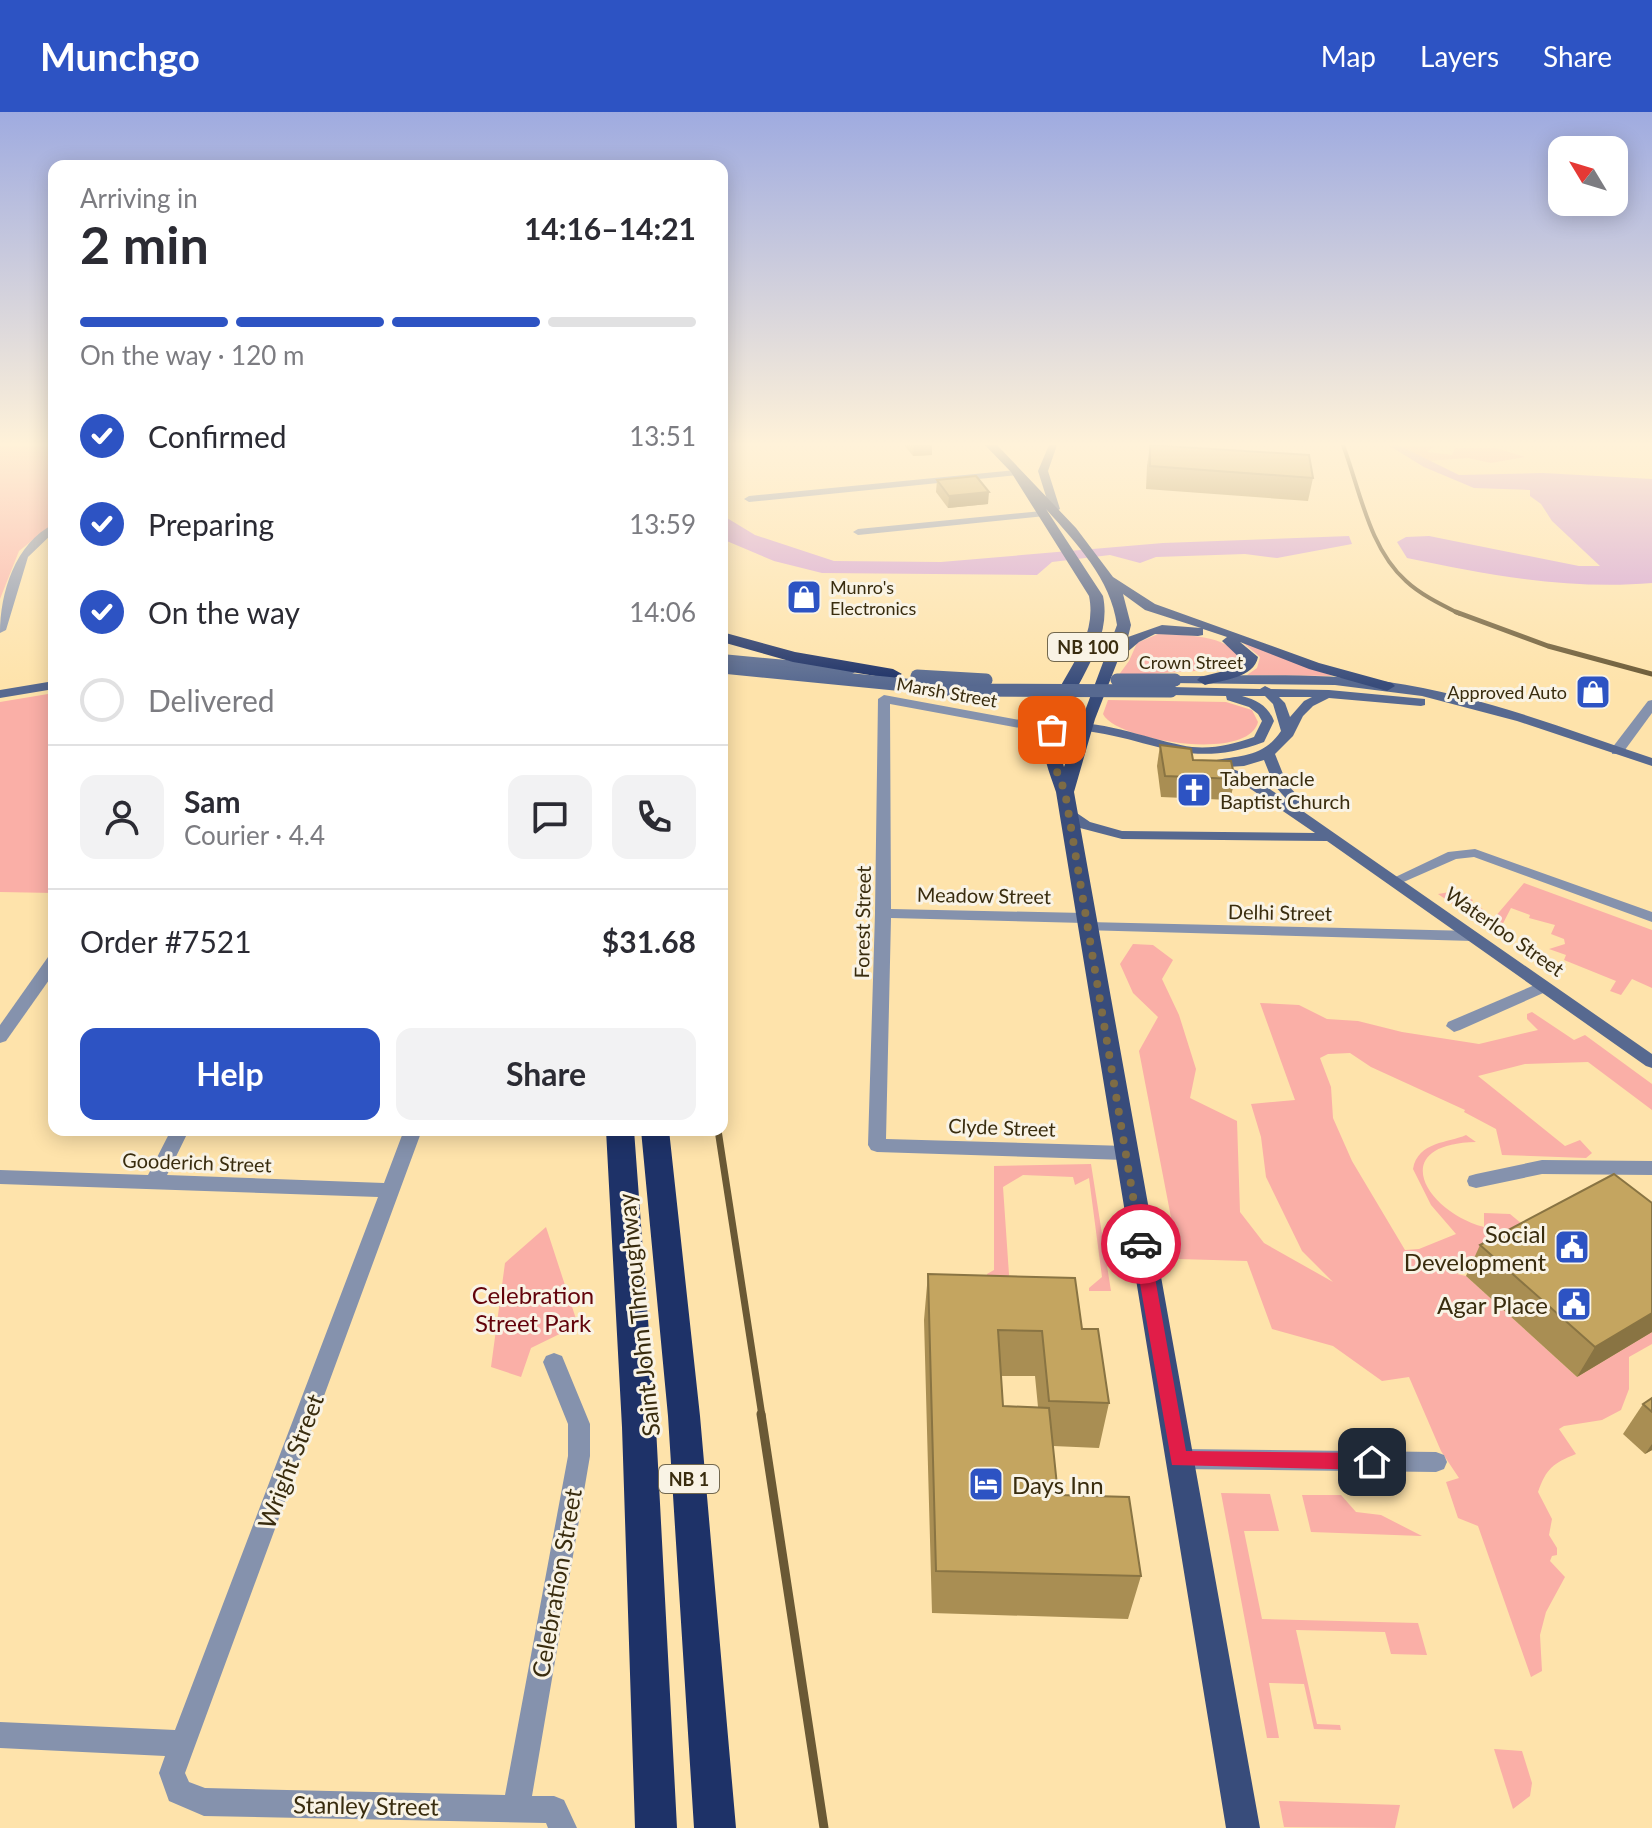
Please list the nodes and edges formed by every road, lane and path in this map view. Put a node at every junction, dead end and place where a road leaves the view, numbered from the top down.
1 (924, 525) edge
2 (1054, 525) edge
3 (1062, 525) edge
4 (858, 532) dead end
5 (48, 533) edge
6 (1100, 569) junction
7 (1124, 624) junction
8 (1216, 628) junction
9 (1096, 629) junction
10 (0, 630) edge
11 (728, 639) edge
12 (728, 659) edge
13 (728, 668) edge
14 (1106, 669) junction
15 (893, 674) junction
16 (1250, 680) junction
17 (1173, 685) junction
18 (1200, 685) junction
19 (48, 686) edge
20 (1387, 686) junction
21 (1269, 692) junction
22 (0, 694) edge
23 (1329, 694) junction
24 (884, 699) joint
25 (1652, 704) edge
26 (1513, 718) junction
27 (1052, 730) junction
28 (1080, 732) junction
29 (1288, 733) junction
30 (1617, 751) junction
31 (1268, 754) junction
32 (1652, 762) edge
33 (1205, 764) junction
34 (1066, 802) junction
35 (1332, 837) junction
36 (1394, 881) junction
37 (883, 913) junction
38 (1652, 917) edge
39 (1086, 922) junction
40 (1473, 936) junction
41 (48, 969) edge
42 (1544, 986) junction
43 (1454, 1026) dead end
44 (0, 1037) edge
45 (1652, 1062) edge
46 (177, 1136) edge
47 (411, 1136) edge
48 (620, 1136) edge
49 (656, 1136) edge
50 (877, 1145) joint
51 (1126, 1153) junction
52 (1652, 1168) edge
53 (0, 1177) edge
54 (1476, 1181) dead end
55 (154, 1182) junction
56 (392, 1190) junction
57 (554, 1362) dead end
58 (1178, 1459) junction
59 (1436, 1462) dead end
60 (0, 1735) edge
61 (183, 1744) junction
62 (179, 1791) joint
63 (516, 1807) junction
64 (560, 1820) edge
65 (653, 1828) edge
66 (715, 1828) edge
67 (1243, 1828) edge

1 - 4 street
2 - 9 main road, NB 100
3 - 6 main road, NB 100
5 - 10 street
6 - 7 main road, NB 100
6 - 8 main road
7 - 8 main road
7 - 9 main road
7 - 14 main road, NB 100
8 - 20 main road
9 - 27 main road, NB 100
11 - 15 highway
12 - 15 main road, Crown Street
13 - 17 main road, Crown Street, bridge
14 - 18 main road
14 - 28 main road, NB 100
15 - 17 main road, Crown Street, bridge
16 - 18 main road, Crown Street
16 - 20 main road, Crown Street
16 - 21 main road
17 - 18 main road, Crown Street
18 - 21 main road, Crown Street
18 - 28 main road
19 - 22 main road
20 - 26 main road, Crown Street
21 - 23 main road, Crown Street
21 - 29 main road
23 - 26 main road, Crown Street
23 - 29 main road
24 - 27 street, Marsh Street
24 - 37 street, Forest Street
25 - 30 street
26 - 30 main road, Crown Street
27 - 28 main road
27 - 34 main road, NB 100
28 - 33 main road
28 - 34 main road, NB 100
29 - 31 main road
30 - 32 main road, Crown Street
31 - 33 main road
31 - 35 main road
33 - 35 main road
34 - 35 main road
34 - 39 main road, NB 100
35 - 36 main road, Waterloo Street
36 - 38 street
36 - 40 main road, Waterloo Street
37 - 39 street, Meadow Street
37 - 50 street, Forest Street
39 - 40 street, Delhi Street
39 - 51 main road, NB 100
40 - 42 main road, Waterloo Street
41 - 44 street
42 - 43 street
42 - 45 main road, Waterloo Street
46 - 55 street
47 - 56 street, Wright Street
48 - 65 highway, Saint John Throughway / NB 1
49 - 66 highway, Saint John Throughway / NB 1
50 - 51 street, Clyde Street
51 - 58 main road, NB 100
52 - 54 street
53 - 55 street, Gooderich Street
55 - 56 street, Gooderich Street
56 - 61 street, Wright Street
57 - 63 street, Celebration Street
58 - 59 street
58 - 67 main road, NB 100
60 - 61 street
61 - 62 street, Wright Street
62 - 63 street, Stanley Street
63 - 64 street, Stanley Street

